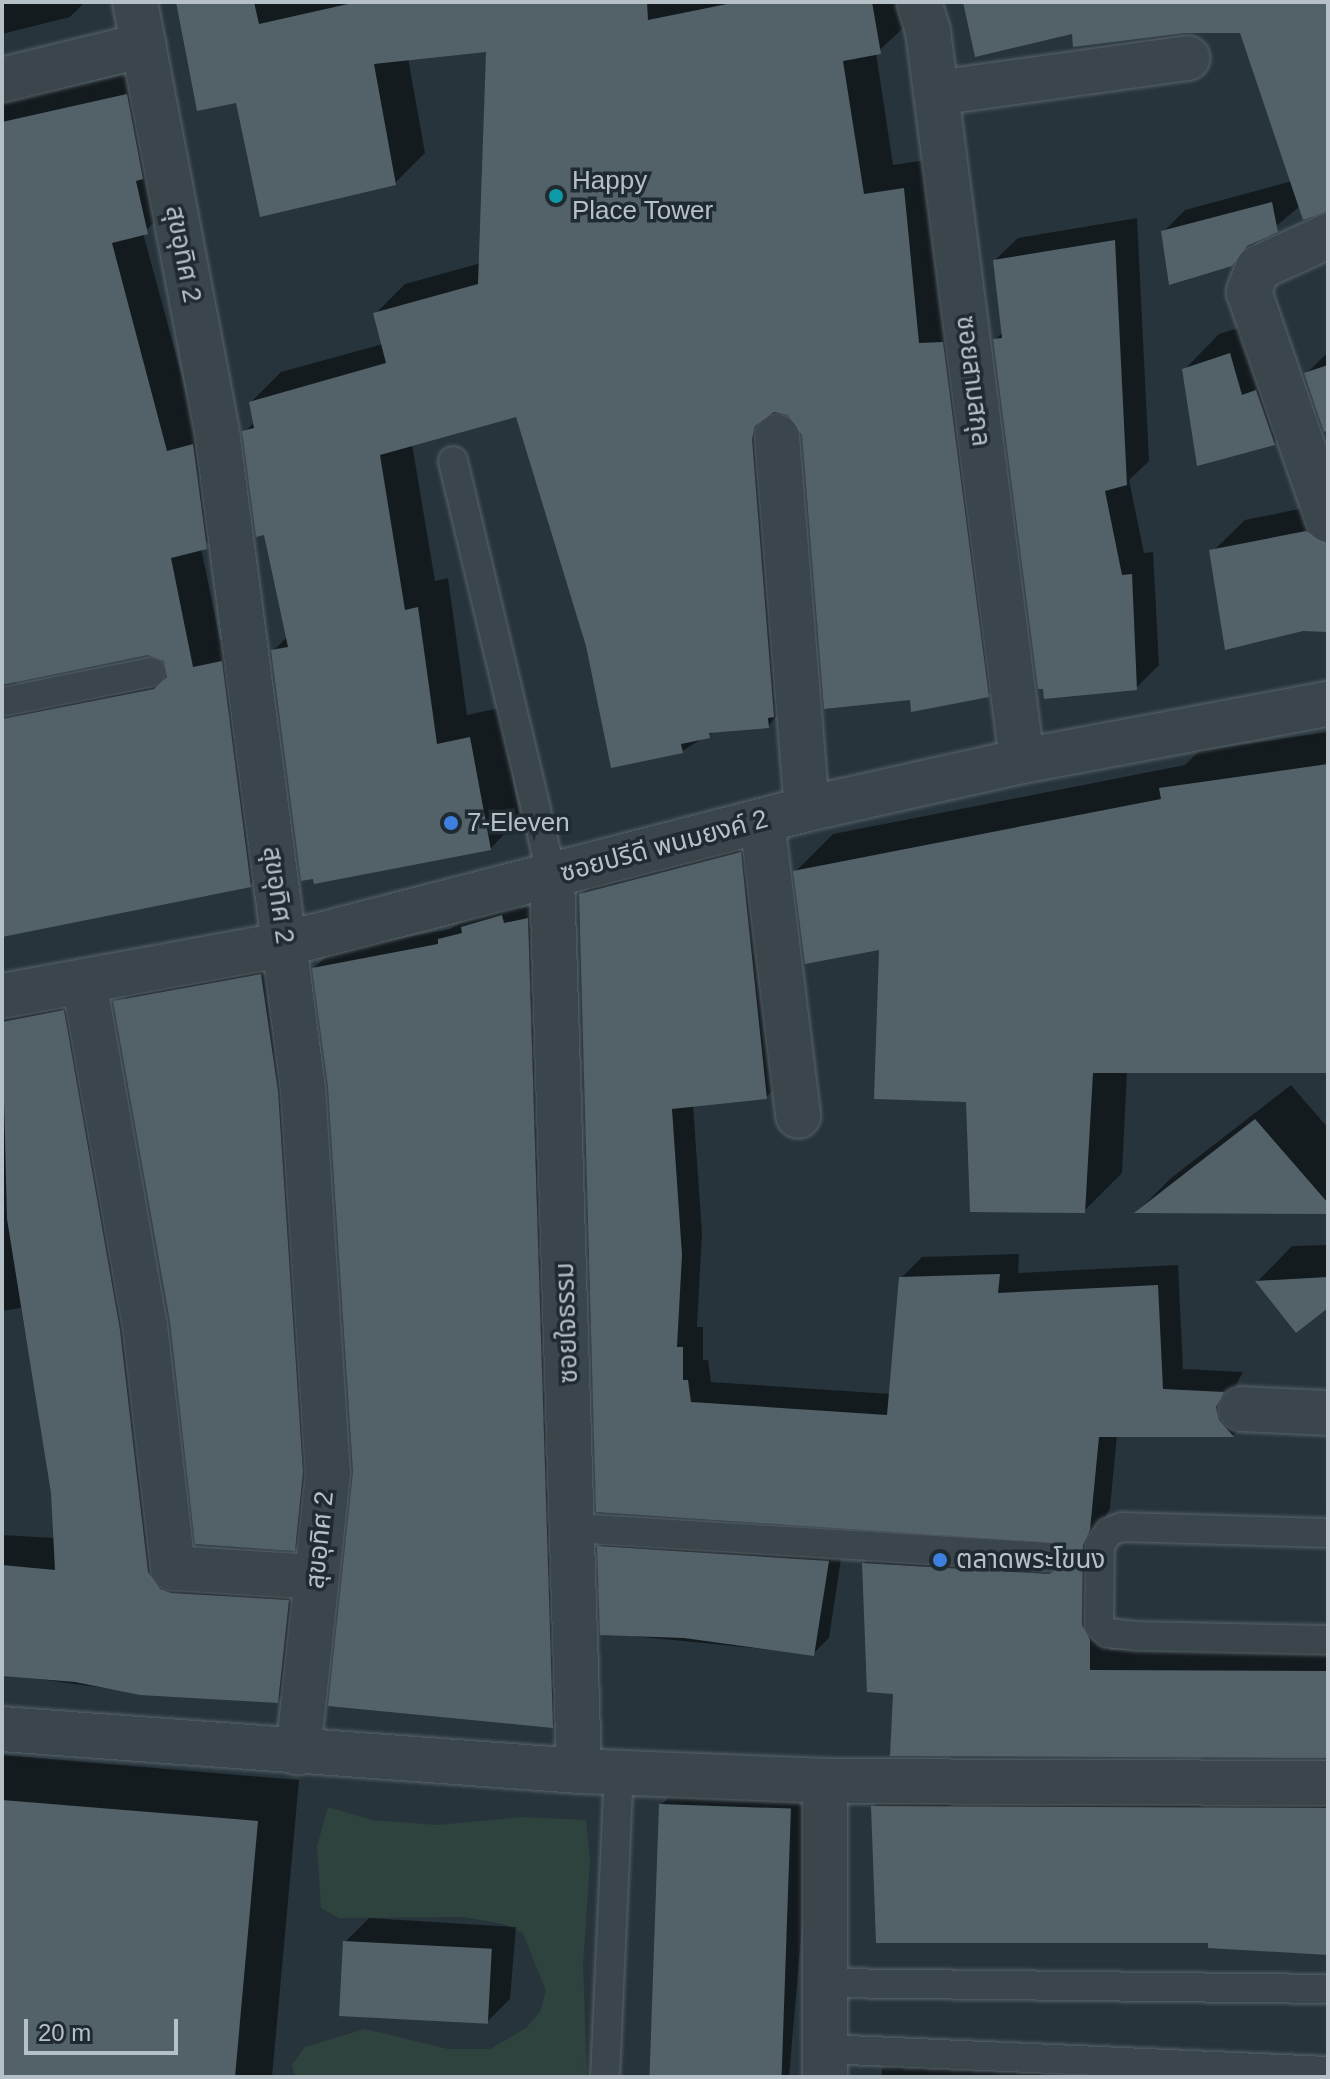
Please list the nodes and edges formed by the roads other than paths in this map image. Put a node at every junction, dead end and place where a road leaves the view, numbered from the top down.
1 (135, 2) edge
2 (919, 2) edge
3 (144, 45) junction
4 (1188, 58) dead end
5 (2, 80) edge
6 (936, 93) junction
7 (1328, 236) edge
8 (777, 437) dead end
9 (453, 461) dead end
10 (1328, 520) edge
11 (151, 672) dead end
12 (2, 702) edge
13 (1328, 704) edge
14 (1022, 761) junction
15 (807, 809) junction
16 (762, 821) junction
17 (552, 876) junction
18 (285, 944) junction
19 (84, 981) junction
20 (2, 996) edge
21 (798, 1116) dead end
22 (1241, 1409) dead end
23 (1328, 1413) edge
24 (574, 1528) junction
25 (1328, 1533) edge
26 (1049, 1557) dead end
27 (316, 1577) junction
28 (1328, 1640) edge
29 (2, 1729) edge
30 (298, 1752) junction
31 (599, 1771) junction
32 (825, 1781) junction
33 (1328, 1783) edge
34 (825, 1983) junction
35 (1328, 1989) edge
36 (824, 2063) edge
37 (1328, 2071) edge
38 (605, 2077) edge

1 - 3 street, สุขอุทิศ 2
2 - 6 street, ซอยสามสกุล
3 - 5 street
3 - 18 street, สุขอุทิศ 2
4 - 6 street
6 - 14 street, ซอยสามสกุล
7 - 10 street
8 - 15 street
9 - 17 lane
11 - 12 lane
13 - 14 street, ซอยปรีดี พนมยงค์ 2
14 - 15 street, ซอยปรีดี พนมยงค์ 2
15 - 16 street, ซอยปรีดี พนมยงค์ 2
16 - 17 street, ซอยปรีดี พนมยงค์ 2
16 - 21 street
17 - 18 street, ซอยปรีดี พนมยงค์ 2
17 - 24 street, ซอยใจธรรม
18 - 19 street, ซอยปรีดี พนมยงค์ 2
18 - 27 street, สุขอุทิศ 2
19 - 20 street, ซอยปรีดี พนมยงค์ 2
19 - 27 street
22 - 23 street
24 - 26 lane
24 - 31 street, ซอยใจธรรม
25 - 28 lane
27 - 30 street, สุขอุทิศ 2
29 - 30 street
30 - 31 street
31 - 32 street
31 - 38 lane
32 - 33 street
32 - 34 street
34 - 35 lane
34 - 36 street
36 - 37 lane

